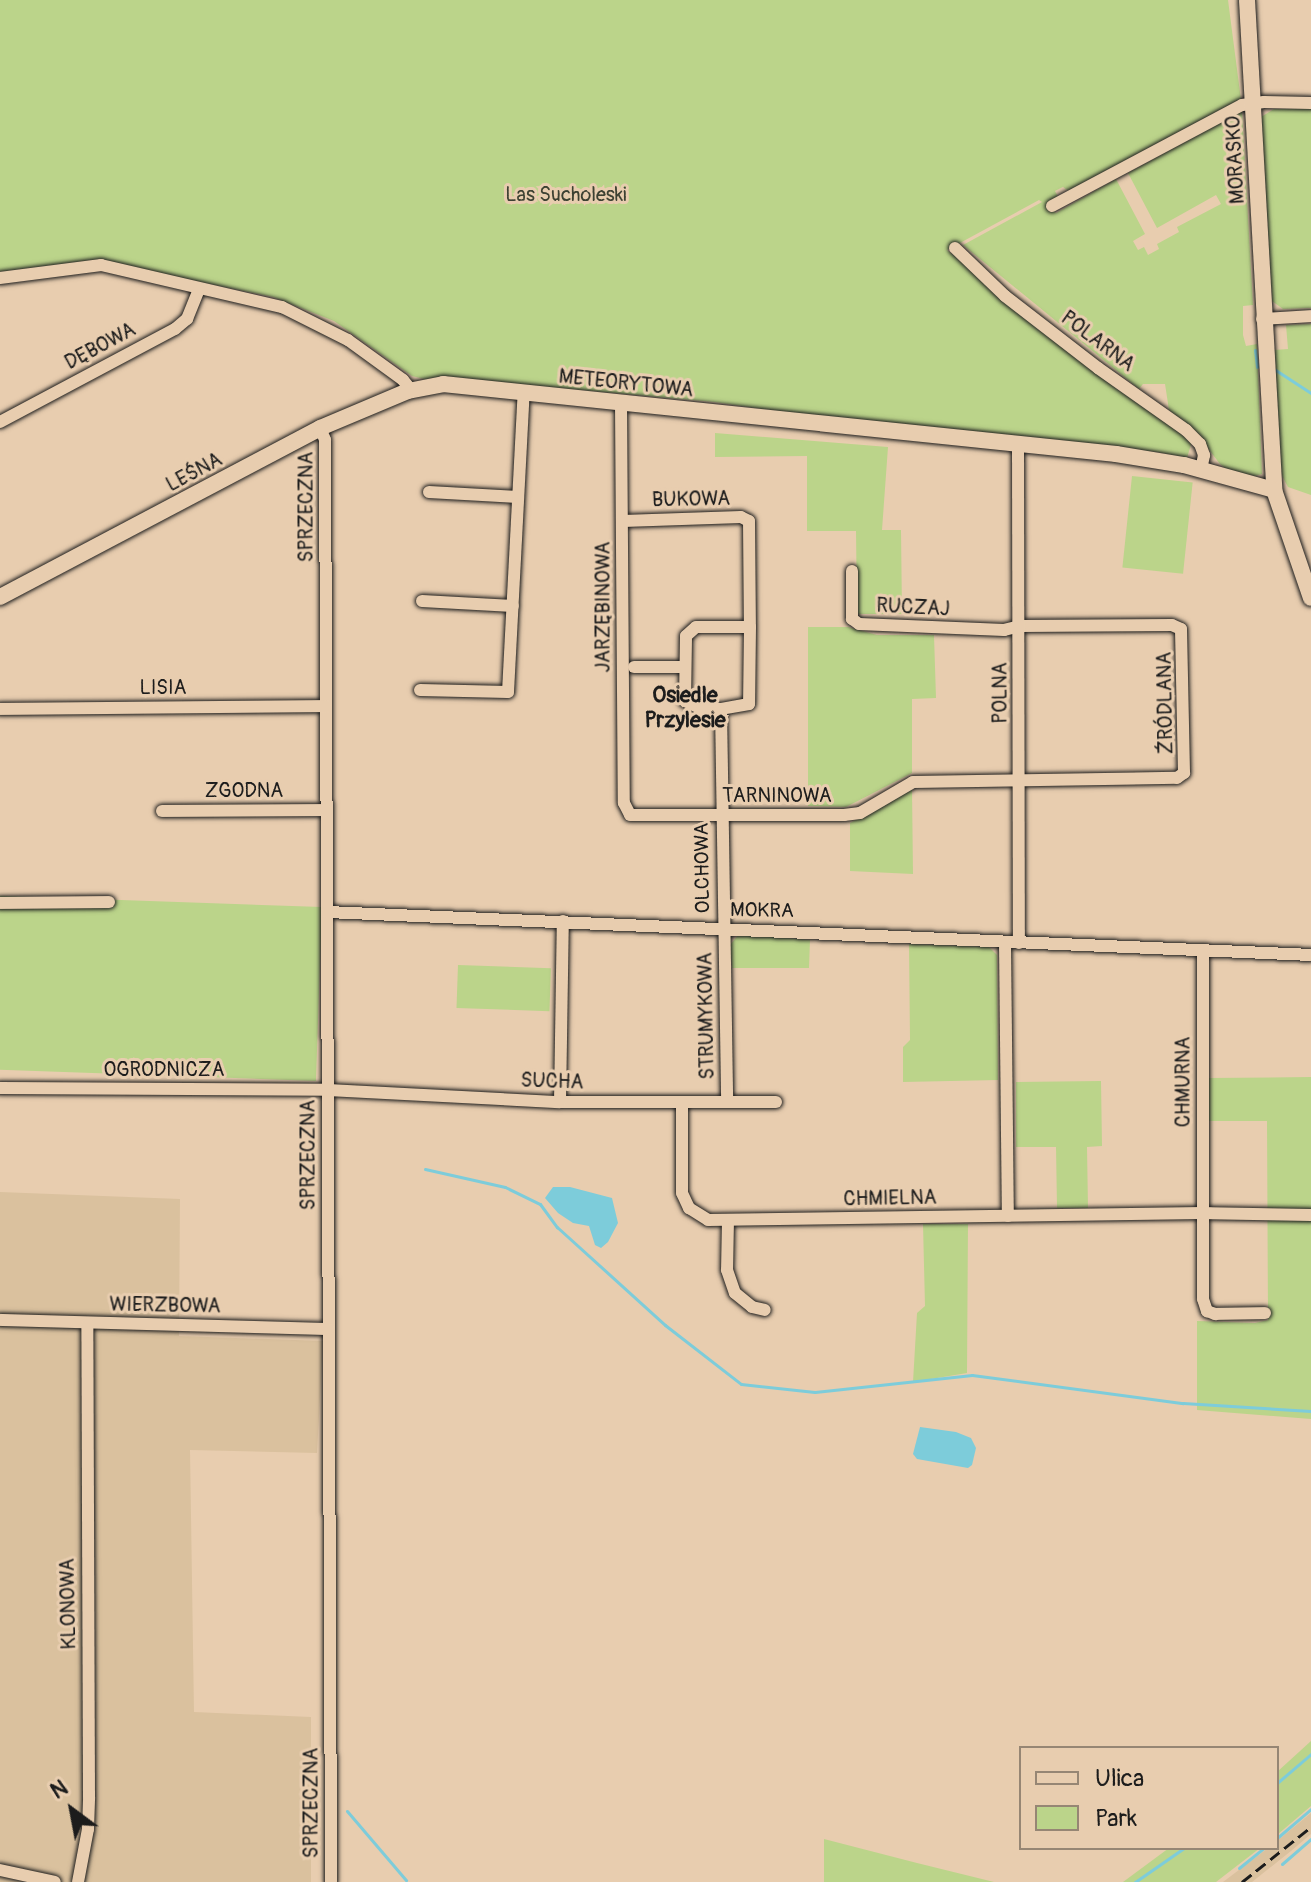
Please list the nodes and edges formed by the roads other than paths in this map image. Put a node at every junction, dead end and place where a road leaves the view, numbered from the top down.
1 (1247, 0) edge
2 (1252, 102) junction
3 (1311, 103) edge
4 (1052, 206) dead end
5 (955, 248) dead end
6 (0, 278) edge
7 (199, 289) junction
8 (1311, 316) edge
9 (1262, 319) junction
10 (411, 390) junction
11 (524, 394) junction
12 (621, 403) junction
13 (0, 422) edge
14 (320, 428) junction
15 (1018, 444) junction
16 (1201, 471) junction
17 (1274, 490) junction
18 (429, 492) dead end
19 (518, 497) junction
20 (623, 521) junction
21 (852, 571) dead end
22 (0, 597) edge
23 (1311, 598) edge
24 (422, 601) dead end
25 (513, 606) junction
26 (1020, 626) junction
27 (750, 627) junction
28 (634, 667) dead end
29 (685, 667) junction
30 (420, 690) dead end
31 (326, 706) junction
32 (0, 709) edge
33 (721, 709) junction
34 (1020, 780) junction
35 (326, 810) junction
36 (625, 810) joint
37 (162, 811) dead end
38 (722, 816) junction
39 (109, 902) dead end
40 (0, 903) edge
41 (327, 912) junction
42 (563, 921) junction
43 (724, 930) junction
44 (1005, 943) junction
45 (1019, 943) junction
46 (1199, 951) junction
47 (1311, 955) edge
48 (0, 1088) edge
49 (328, 1090) junction
50 (560, 1102) junction
51 (727, 1102) junction
52 (776, 1102) dead end
53 (682, 1103) junction
54 (1202, 1213) junction
55 (1311, 1215) edge
56 (1008, 1216) junction
57 (728, 1220) junction
58 (765, 1310) dead end
59 (1265, 1313) dead end
60 (0, 1320) edge
61 (87, 1324) junction
62 (329, 1329) junction
63 (0, 1870) edge
64 (55, 1882) edge
65 (78, 1882) edge
66 (331, 1882) edge

1 - 2 street, MORASKO
2 - 3 street
2 - 4 street
2 - 9 street, MORASKO
5 - 16 street, POLARNA
6 - 7 street
7 - 10 street
7 - 13 street, DĘBOWA
8 - 9 street
9 - 17 street, MORASKO
10 - 11 street, METEORYTOWA
10 - 14 street, LEŚNA
11 - 12 street, METEORYTOWA
11 - 19 street
12 - 15 street, METEORYTOWA
12 - 20 street, JARZĘBINOWA
14 - 22 street, LEŚNA
14 - 31 street, SPRZECZNA
15 - 16 street, METEORYTOWA
15 - 26 street, POLNA
16 - 17 street, METEORYTOWA
17 - 23 street, MORASKO
18 - 19 street
19 - 25 street
20 - 27 street, BUKOWA
20 - 36 street, JARZĘBINOWA
21 - 26 street, RUCZAJ
24 - 25 street
25 - 30 street
26 - 34 street, POLNA
26 - 34 street, ŹRÓDLANA
27 - 29 street
27 - 33 street
28 - 29 street
29 - 33 street
31 - 32 street, LISIA
31 - 35 street, SPRZECZNA
33 - 38 street, OLCHOWA
34 - 38 street, TARNINOWA
34 - 45 street, POLNA
35 - 37 street, ZGODNA
35 - 41 street, SPRZECZNA
36 - 38 street, TARNINOWA
38 - 43 street, OLCHOWA
39 - 40 street
41 - 42 street, MOKRA
41 - 49 street, SPRZECZNA
42 - 43 street, MOKRA
42 - 50 street
43 - 44 street, MOKRA
43 - 51 street, STRUMYKOWA
44 - 45 street, MOKRA
44 - 56 street
45 - 46 street, MOKRA
46 - 47 street, MOKRA
46 - 54 street, CHMURNA
48 - 49 street, OGRODNICZA
49 - 50 street, SUCHA
49 - 62 street, SPRZECZNA
50 - 53 street, SUCHA
51 - 52 street, SUCHA
51 - 53 street, SUCHA
53 - 57 street, CHMIELNA
54 - 55 street, CHMIELNA
54 - 56 street, CHMIELNA
54 - 59 street, CHMURNA
56 - 57 street, CHMIELNA
57 - 58 street
60 - 61 street, WIERZBOWA
61 - 62 street, WIERZBOWA
61 - 65 street, KLONOWA
62 - 66 street, SPRZECZNA
63 - 64 street

